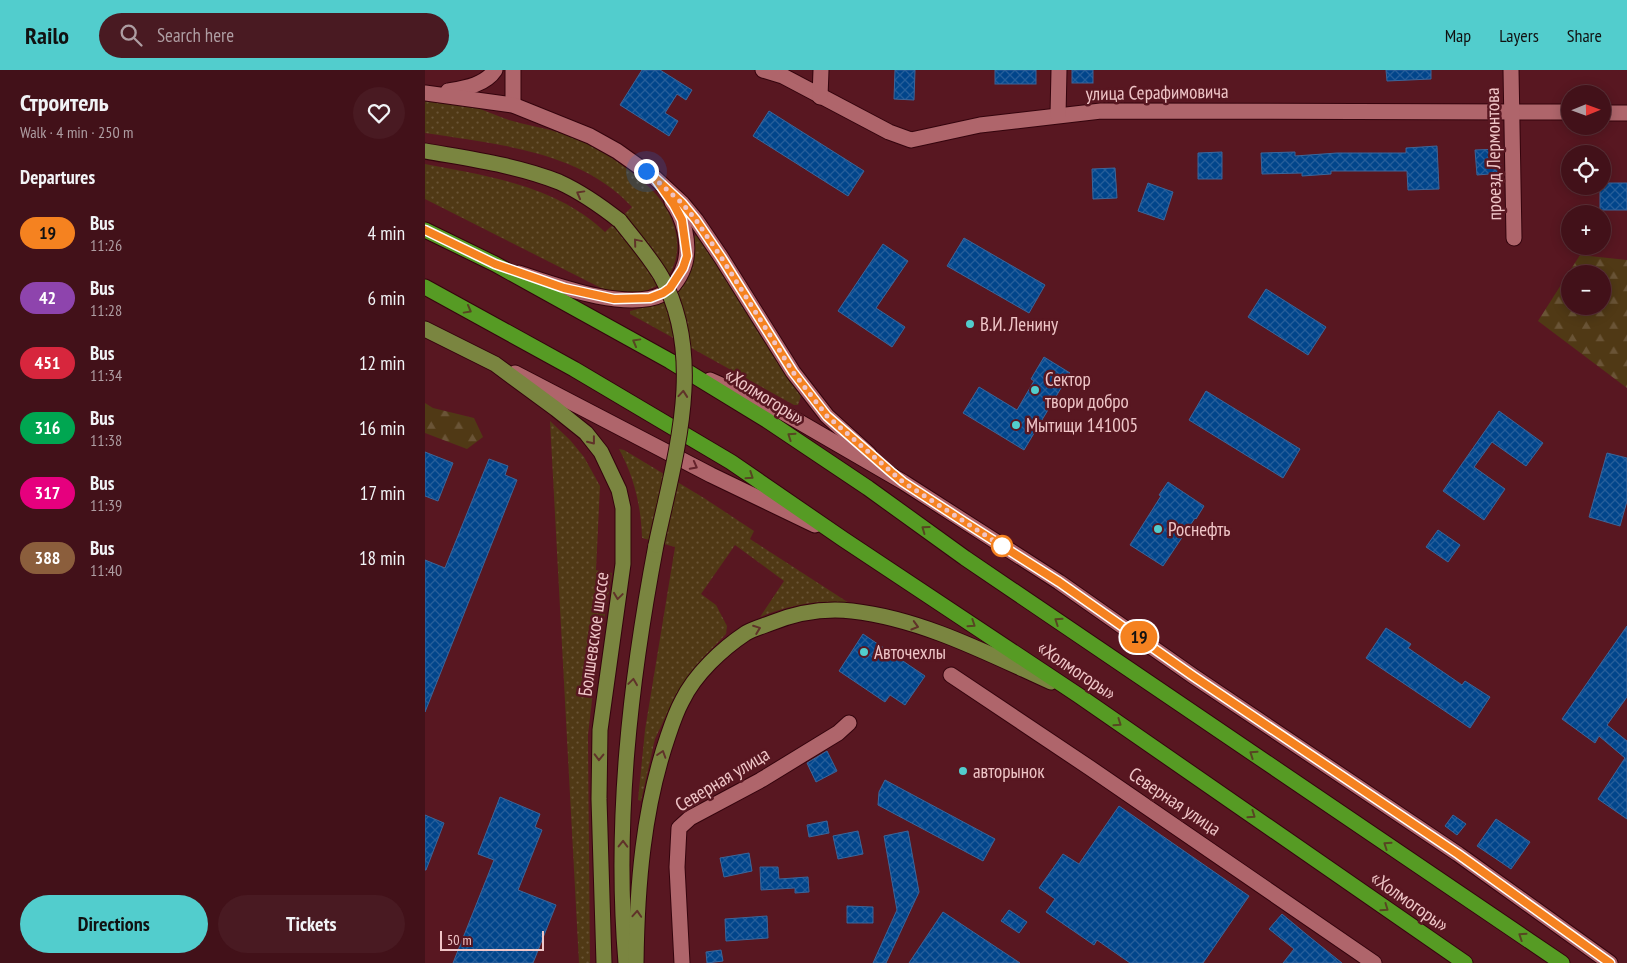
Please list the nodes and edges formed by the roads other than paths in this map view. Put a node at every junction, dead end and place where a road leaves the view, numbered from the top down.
1 (495, 70) edge
2 (513, 70) edge
3 (763, 70) edge
4 (821, 70) edge
5 (1059, 70) edge
6 (1511, 70) edge
7 (427, 93) edge
8 (820, 97) junction
9 (513, 105) junction
10 (1511, 112) junction
11 (1561, 112) edge
12 (1611, 112) edge
13 (1627, 113) edge
14 (1058, 115) junction
15 (425, 151) edge
16 (655, 178) junction
17 (425, 230) edge
18 (1514, 238) dead end
19 (495, 264) junction
20 (425, 287) edge
21 (425, 329) edge
22 (670, 361) junction
23 (495, 364) junction
24 (903, 482) junction
25 (843, 539) junction
26 (951, 675) dead end
27 (1078, 695) junction
28 (849, 723) dead end
29 (603, 963) edge
30 (626, 963) edge
31 (636, 963) edge
32 (682, 963) edge
33 (1374, 963) edge
34 (1465, 963) edge
35 (1562, 963) edge
36 (1610, 963) edge

1 - 7 street
2 - 9 street
3 - 8 street, улица Серафимовича
4 - 8 street
5 - 14 street
6 - 10 street, проезд Лермонтова
7 - 9 street
8 - 14 street, улица Серафимовича
9 - 16 street
10 - 11 street, улица Серафимовича
10 - 14 street, улица Серафимовича
10 - 18 street, проезд Лермонтова
12 - 13 street
30 -> 15 main road, bridge
16 - 19 street
16 - 24 street
17 - 19 highway, «Холмогоры»
22 -> 19 highway, «Холмогоры»
20 -> 25 highway, «Холмогоры»
21 - 23 main road, Болшевское шоссе
22 - 24 street
35 -> 22 highway, «Холмогоры»
23 -> 25 street
23 -> 29 main road, Болшевское шоссе
24 - 36 street
25 -> 27 highway, «Холмогоры»
26 - 33 street, Северная улица
31 -> 27 main road
27 -> 34 highway, «Холмогоры»
28 - 32 street, Северная улица

